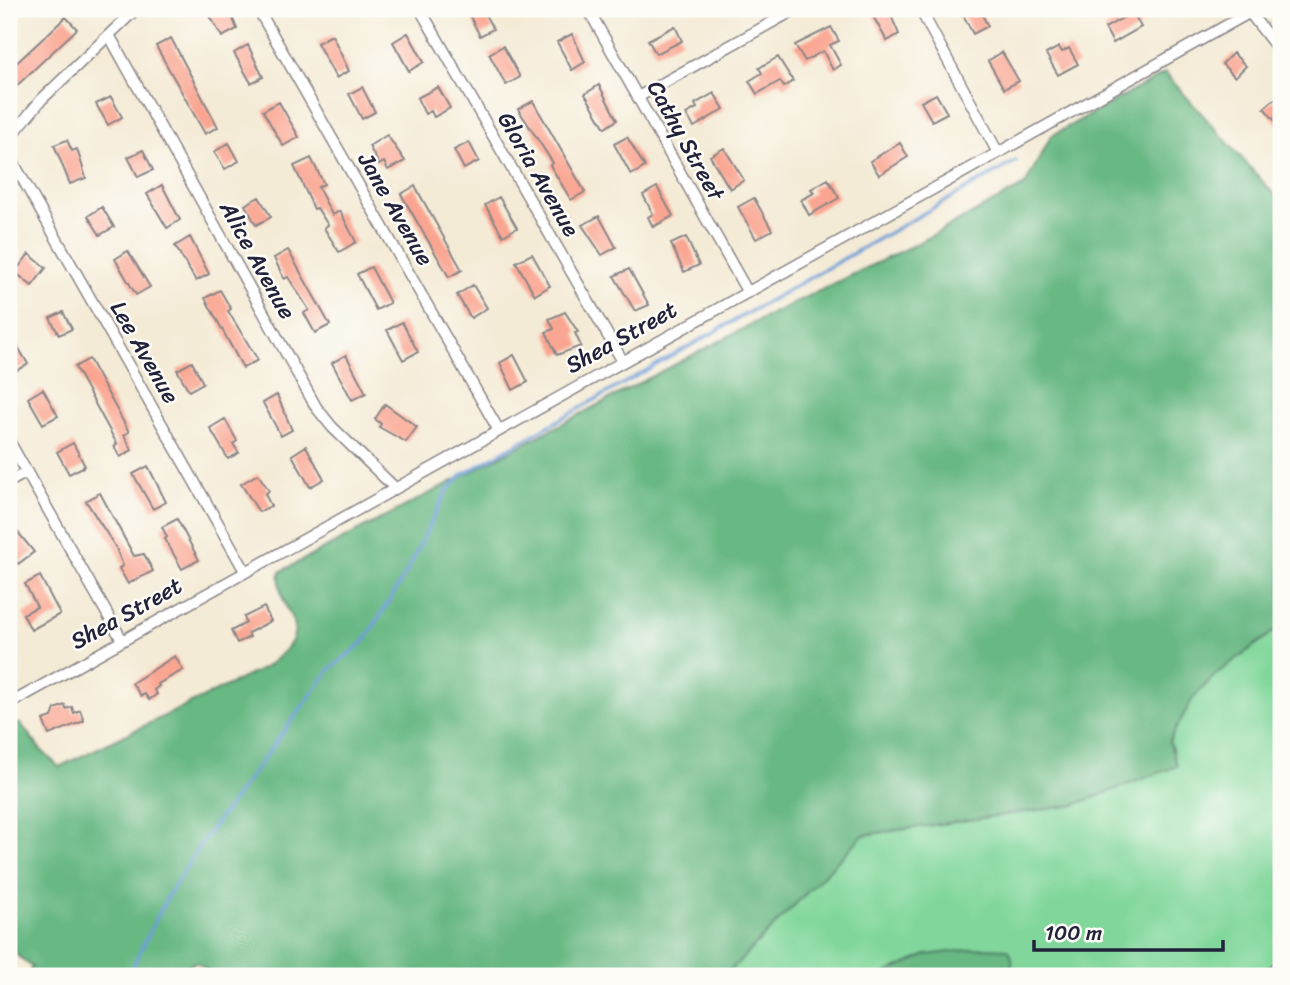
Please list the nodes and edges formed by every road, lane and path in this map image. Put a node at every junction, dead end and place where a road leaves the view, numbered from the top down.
1 (136, 9) edge
2 (258, 9) edge
3 (420, 9) edge
4 (588, 9) edge
5 (796, 9) edge
6 (919, 9) edge
7 (1253, 11) edge
8 (108, 35) junction
9 (1281, 53) edge
10 (638, 97) junction
11 (9, 139) edge
12 (997, 151) junction
13 (9, 155) edge
14 (747, 291) junction
15 (622, 360) junction
16 (498, 429) junction
17 (9, 441) edge
18 (27, 472) junction
19 (9, 482) edge
20 (394, 487) junction
21 (245, 571) junction
22 (122, 640) junction
23 (9, 704) edge
24 (1281, 966) edge
25 (1271, 976) edge

1 - 8 street
2 - 16 street, Jane Avenue
3 - 15 street, Gloria Avenue
4 - 10 street, Cathy Street
5 - 10 street
6 - 12 street
7 - 9 street
7 - 12 street, Shea Street
8 - 11 street
8 - 20 street, Alice Avenue
10 - 14 street, Cathy Street
12 - 14 street, Shea Street
13 - 21 street, Lee Avenue
14 - 15 street, Shea Street
15 - 16 street, Shea Street
16 - 20 street, Shea Street
17 - 18 street
18 - 19 street
18 - 22 street
20 - 21 street, Shea Street
21 - 22 street, Shea Street
22 - 23 street, Shea Street
24 - 25 street

